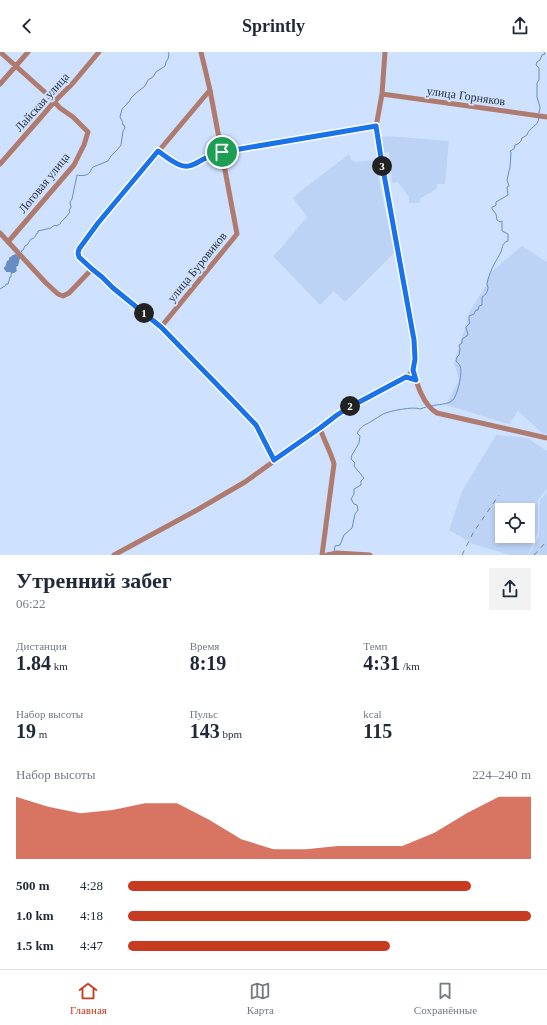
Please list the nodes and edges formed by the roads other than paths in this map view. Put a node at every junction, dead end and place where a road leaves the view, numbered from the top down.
1 (0, 52) edge
2 (28, 52) edge
3 (99, 52) edge
4 (201, 52) edge
5 (385, 52) edge
6 (16, 66) junction
7 (0, 84) edge
8 (210, 90) junction
9 (382, 94) junction
10 (54, 102) junction
11 (547, 117) edge
12 (376, 126) junction
13 (158, 151) junction
14 (222, 152) junction
15 (0, 164) edge
16 (0, 233) edge
17 (8, 242) junction
18 (92, 269) junction
19 (161, 327) junction
20 (413, 370) junction
21 (406, 377) junction
22 (416, 380) junction
23 (320, 428) junction
24 (547, 438) edge
25 (274, 460) junction
26 (115, 555) edge
27 (324, 555) edge
28 (370, 555) edge

1 - 6 street
2 - 6 street
3 - 10 street, Лайская улица
4 - 8 street, улица Буровиков
5 - 9 street
6 - 7 street
6 - 10 street
8 - 13 street
8 - 14 street, улица Буровиков
9 - 11 street, улица Горняков
9 - 12 street
10 - 15 street, Лайская улица
10 - 17 street, Логовая улица
12 - 14 street
12 - 20 street
13 - 14 street
13 - 18 street
14 - 19 street, улица Буровиков
16 - 17 street
17 - 18 street
18 - 19 street
19 - 25 street
20 - 21 street
20 - 22 street
21 - 22 street
21 - 23 street
22 - 24 street
23 - 25 street
23 - 27 street
25 - 26 street
27 - 28 street

